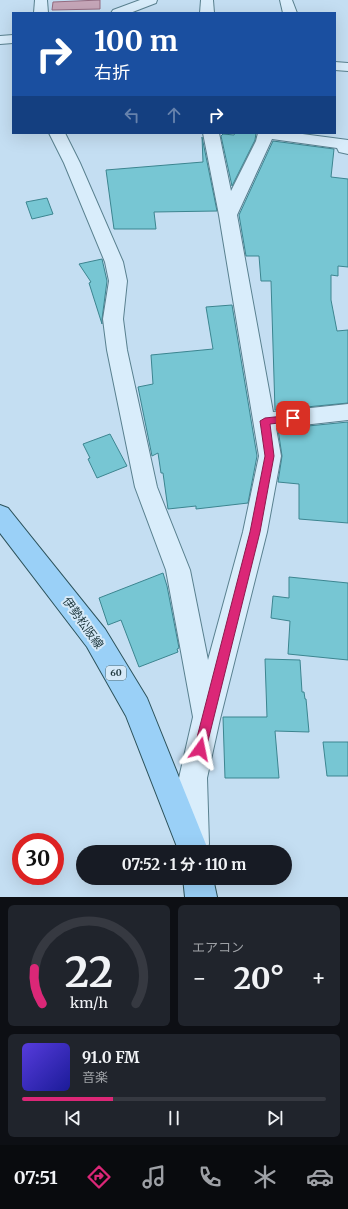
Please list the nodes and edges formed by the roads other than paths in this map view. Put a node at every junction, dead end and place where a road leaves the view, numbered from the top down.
1 (41, 0) edge
2 (151, 0) edge
3 (207, 0) edge
4 (286, 0) edge
5 (41, 12) edge
6 (121, 12) edge
7 (207, 12) edge
8 (290, 12) edge
9 (12, 39) edge
10 (0, 40) edge
11 (336, 66) edge
12 (348, 67) edge
13 (58, 134) edge
14 (211, 134) edge
15 (266, 134) edge
16 (273, 134) edge
17 (348, 149) edge
18 (228, 215) junction
19 (348, 412) edge
20 (265, 421) junction
21 (0, 516) edge
22 (206, 719) junction
23 (192, 845) edge
24 (194, 845) edge
25 (199, 885) edge
26 (201, 897) edge

1 - 5 street
2 - 6 street
3 - 7 street
4 - 8 street
9 - 10 street
11 - 12 street
13 - 22 street
14 - 18 street
15 - 18 street
16 - 17 street
18 - 20 street
19 - 20 street
20 - 22 street
21 - 23 main road, 伊勢松阪線 / 60
22 - 24 street
25 - 26 main road

